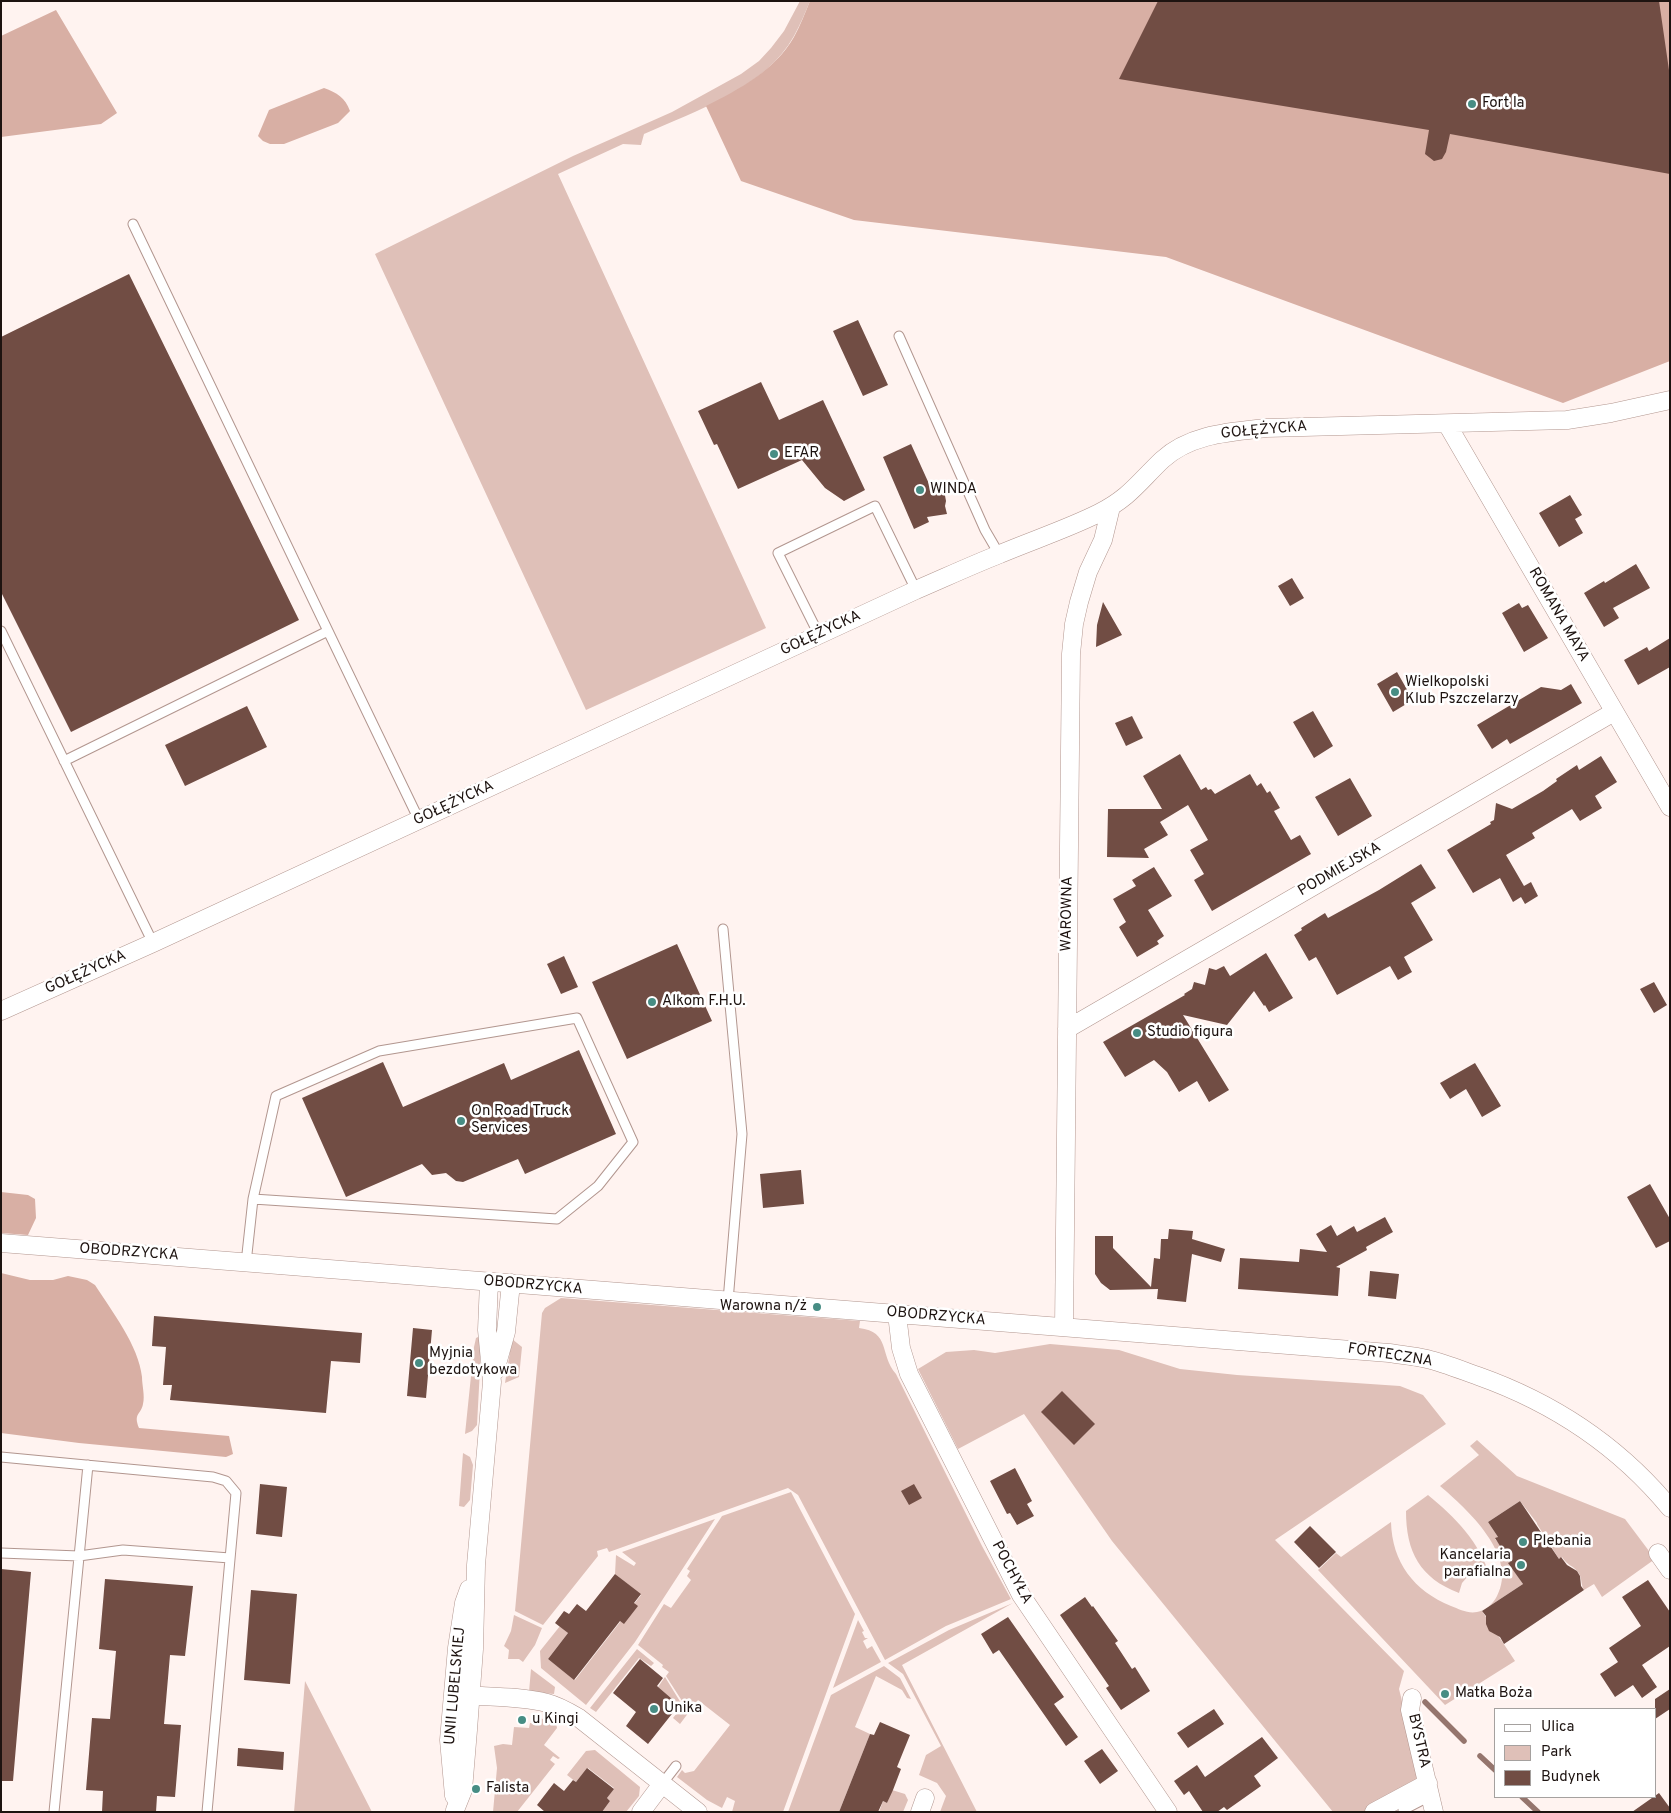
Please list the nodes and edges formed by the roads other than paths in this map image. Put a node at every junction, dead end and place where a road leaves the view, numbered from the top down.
1 (133, 224) dead end
2 (899, 336) dead end
3 (1665, 399) edge
4 (1447, 424) junction
5 (1111, 507) junction
6 (999, 554) junction
7 (916, 590) junction
8 (1, 631) edge
9 (328, 631) junction
10 (819, 635) junction
11 (1614, 712) junction
12 (64, 760) junction
13 (1670, 807) edge
14 (419, 820) junction
15 (723, 929) dead end
16 (153, 943) junction
17 (1, 1011) edge
18 (1067, 1029) junction
19 (253, 1199) junction
20 (1, 1243) edge
21 (246, 1263) junction
22 (489, 1282) junction
23 (511, 1283) junction
24 (728, 1301) junction
25 (897, 1314) junction
26 (1064, 1327) junction
27 (492, 1382) junction
28 (1, 1457) edge
29 (88, 1465) junction
30 (1670, 1508) edge
31 (1, 1553) edge
32 (1658, 1553) dead end
33 (79, 1556) junction
34 (230, 1558) junction
35 (476, 1565) junction
36 (1670, 1570) edge
37 (466, 1695) junction
38 (1412, 1698) dead end
39 (676, 1766) dead end
40 (662, 1784) junction
41 (1431, 1797) edge
42 (1403, 1810) dead end
43 (455, 1811) edge
44 (54, 1812) edge
45 (207, 1812) edge
46 (641, 1812) edge
47 (698, 1812) edge
48 (1168, 1812) edge
49 (1374, 1812) edge

1 - 9 lane
2 - 6 lane
3 - 4 street, GOŁĘŻYCKA
4 - 5 street, GOŁĘŻYCKA
4 - 11 street, ROMANA MAYA
5 - 6 street, GOŁĘŻYCKA
5 - 18 street, WAROWNA
6 - 7 street, GOŁĘŻYCKA
7 - 10 street, GOŁĘŻYCKA
7 - 10 lane
8 - 12 lane
9 - 12 lane
9 - 14 lane
10 - 14 street, GOŁĘŻYCKA
11 - 13 street, ROMANA MAYA
11 - 18 street, PODMIEJSKA
12 - 16 lane
14 - 16 street, GOŁĘŻYCKA
15 - 24 lane
16 - 17 street, GOŁĘŻYCKA
18 - 26 street, WAROWNA
19 - 19 lane
19 - 21 lane
20 - 21 street, OBODRZYCKA
21 - 22 street, OBODRZYCKA
22 - 23 street, OBODRZYCKA
22 - 27 street, UNII LUBELSKIEJ
23 - 24 street, OBODRZYCKA
23 - 27 street, UNII LUBELSKIEJ
24 - 25 street, OBODRZYCKA
25 - 26 street, OBODRZYCKA
25 - 48 street, POCHYŁA
26 - 30 street, FORTECZNA
27 - 35 street, UNII LUBELSKIEJ
28 - 29 lane
29 - 33 lane
29 - 34 lane
31 - 33 lane
32 - 36 street
33 - 34 lane
33 - 44 lane
34 - 45 lane
35 - 37 street, UNII LUBELSKIEJ
35 - 43 street, UNII LUBELSKIEJ
37 - 40 street
37 - 43 street, UNII LUBELSKIEJ
38 - 41 street, BYSTRA
39 - 40 lane
40 - 46 street
40 - 47 street
41 - 42 lane
41 - 49 street, BYSTRA

